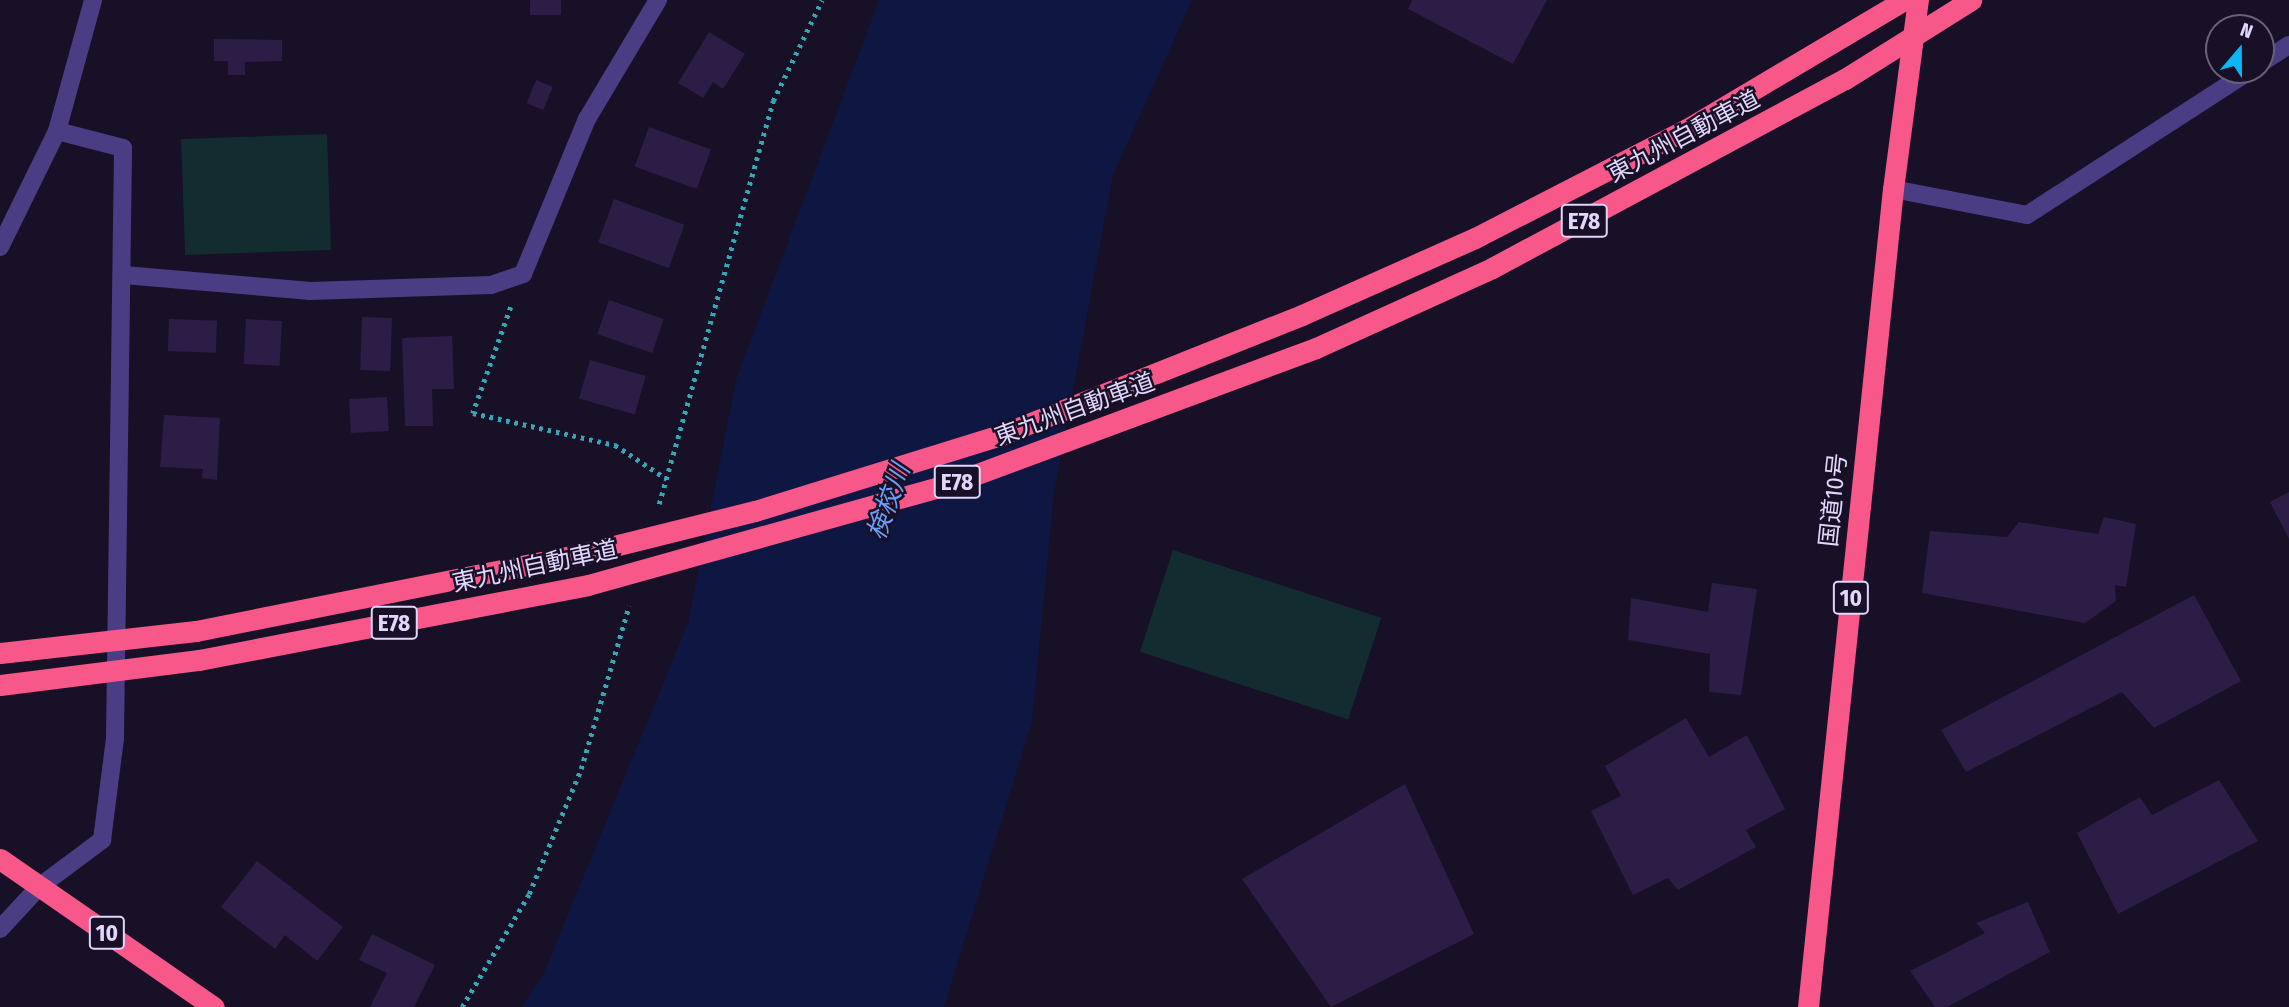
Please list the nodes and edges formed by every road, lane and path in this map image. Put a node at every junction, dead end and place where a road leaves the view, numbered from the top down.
1 (93, 0) edge
2 (658, 0) edge
3 (1904, 0) edge
4 (1918, 0) edge
5 (1971, 0) edge
6 (2229, 84) edge
7 (57, 131) junction
8 (1893, 189) junction
9 (0, 247) edge
10 (523, 274) junction
11 (124, 275) junction
12 (667, 479) dead end
13 (0, 653) edge
14 (0, 685) edge
15 (0, 859) edge
16 (39, 887) junction
17 (0, 929) edge
18 (215, 1007) edge
19 (1808, 1007) edge

1 - 7 street
2 - 10 street
3 - 13 highway, 東九州自動車道 / E78, bridge
4 - 8 highway, 国道10号 / 10
5 - 14 highway, 東九州自動車道 / E78, bridge
6 - 8 street
7 - 9 street
7 - 11 street
8 - 19 highway, 国道10号 / 10
10 - 11 street
10 - 12 path
11 - 16 street
15 - 16 highway, 10
16 - 17 street
16 - 18 highway, 10

